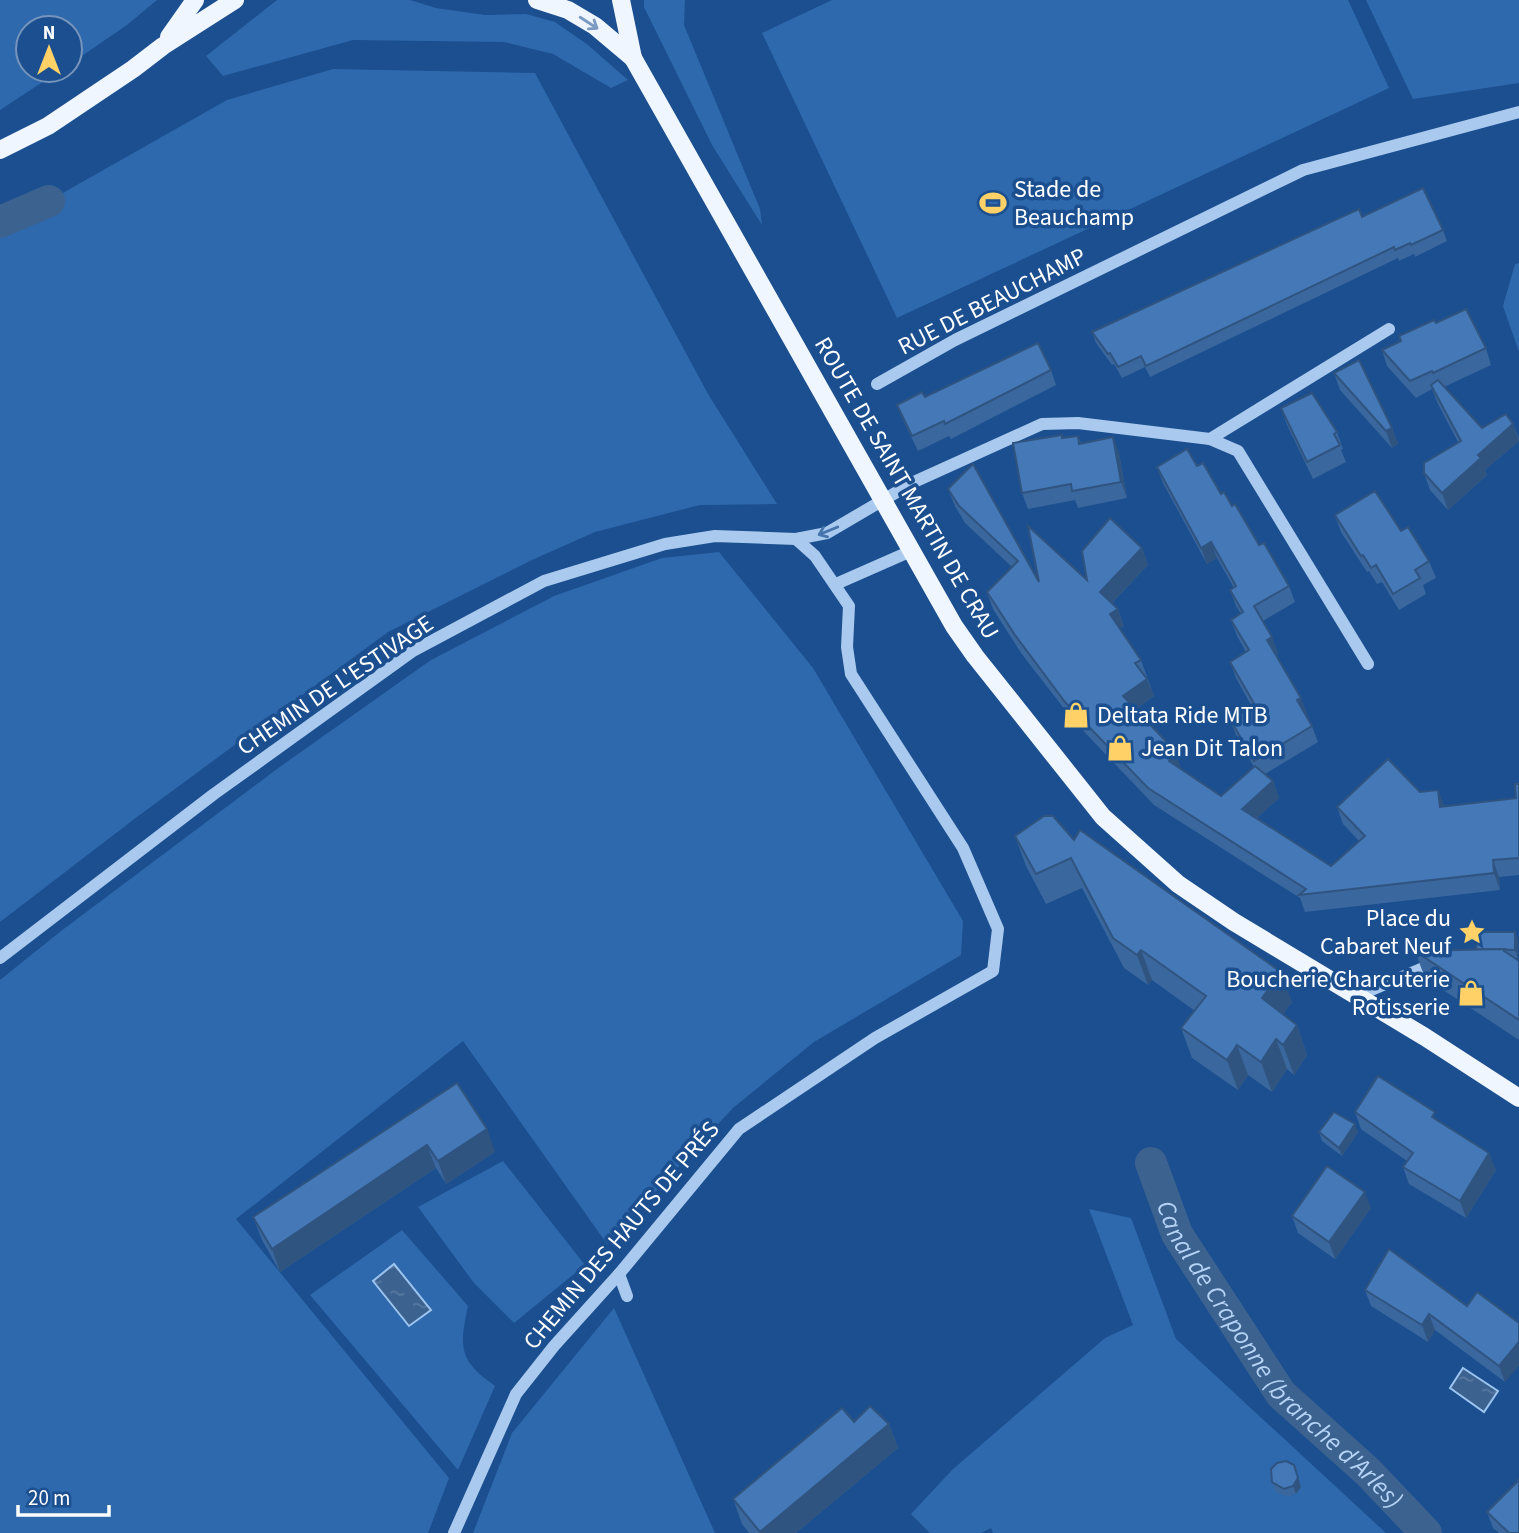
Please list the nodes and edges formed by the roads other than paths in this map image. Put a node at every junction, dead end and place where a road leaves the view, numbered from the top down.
1 (195, 0) edge
2 (236, 0) edge
3 (537, 0) edge
4 (621, 0) edge
5 (163, 46) junction
6 (633, 58) junction
7 (1519, 112) edge
8 (0, 150) edge
9 (1389, 329) dead end
10 (877, 384) dead end
11 (1210, 439) junction
12 (883, 500) junction
13 (796, 539) junction
14 (911, 551) junction
15 (836, 584) junction
16 (1368, 664) dead end
17 (0, 958) edge
18 (1454, 967) edge
19 (1357, 996) junction
20 (1519, 1098) edge
21 (619, 1274) junction
22 (627, 1296) dead end
23 (454, 1533) edge

1 - 5 main road
2 - 5 main road
3 -> 6 main road, ROUTE DE SAINT MARTIN DE CRAU
4 - 6 main road, ROUTE DE SAINT MARTIN DE CRAU
5 - 8 main road
6 - 12 main road, ROUTE DE SAINT MARTIN DE CRAU
7 - 10 street, RUE DE BEAUCHAMP
9 - 11 street
11 - 12 street, CHEMIN DE L'ESTIVAGE
11 - 16 street
12 -> 13 street, CHEMIN DE L'ESTIVAGE
12 - 14 main road, ROUTE DE SAINT MARTIN DE CRAU
13 - 15 street
13 - 17 street, CHEMIN DE L'ESTIVAGE
14 - 15 street
14 - 19 main road, ROUTE DE SAINT MARTIN DE CRAU
15 - 21 street, CHEMIN DES HAUTS DE PRÉS
18 - 19 street
19 - 20 main road, ROUTE DE SAINT MARTIN DE CRAU
21 - 22 street
21 - 23 street, CHEMIN DES HAUTS DE PRÉS

